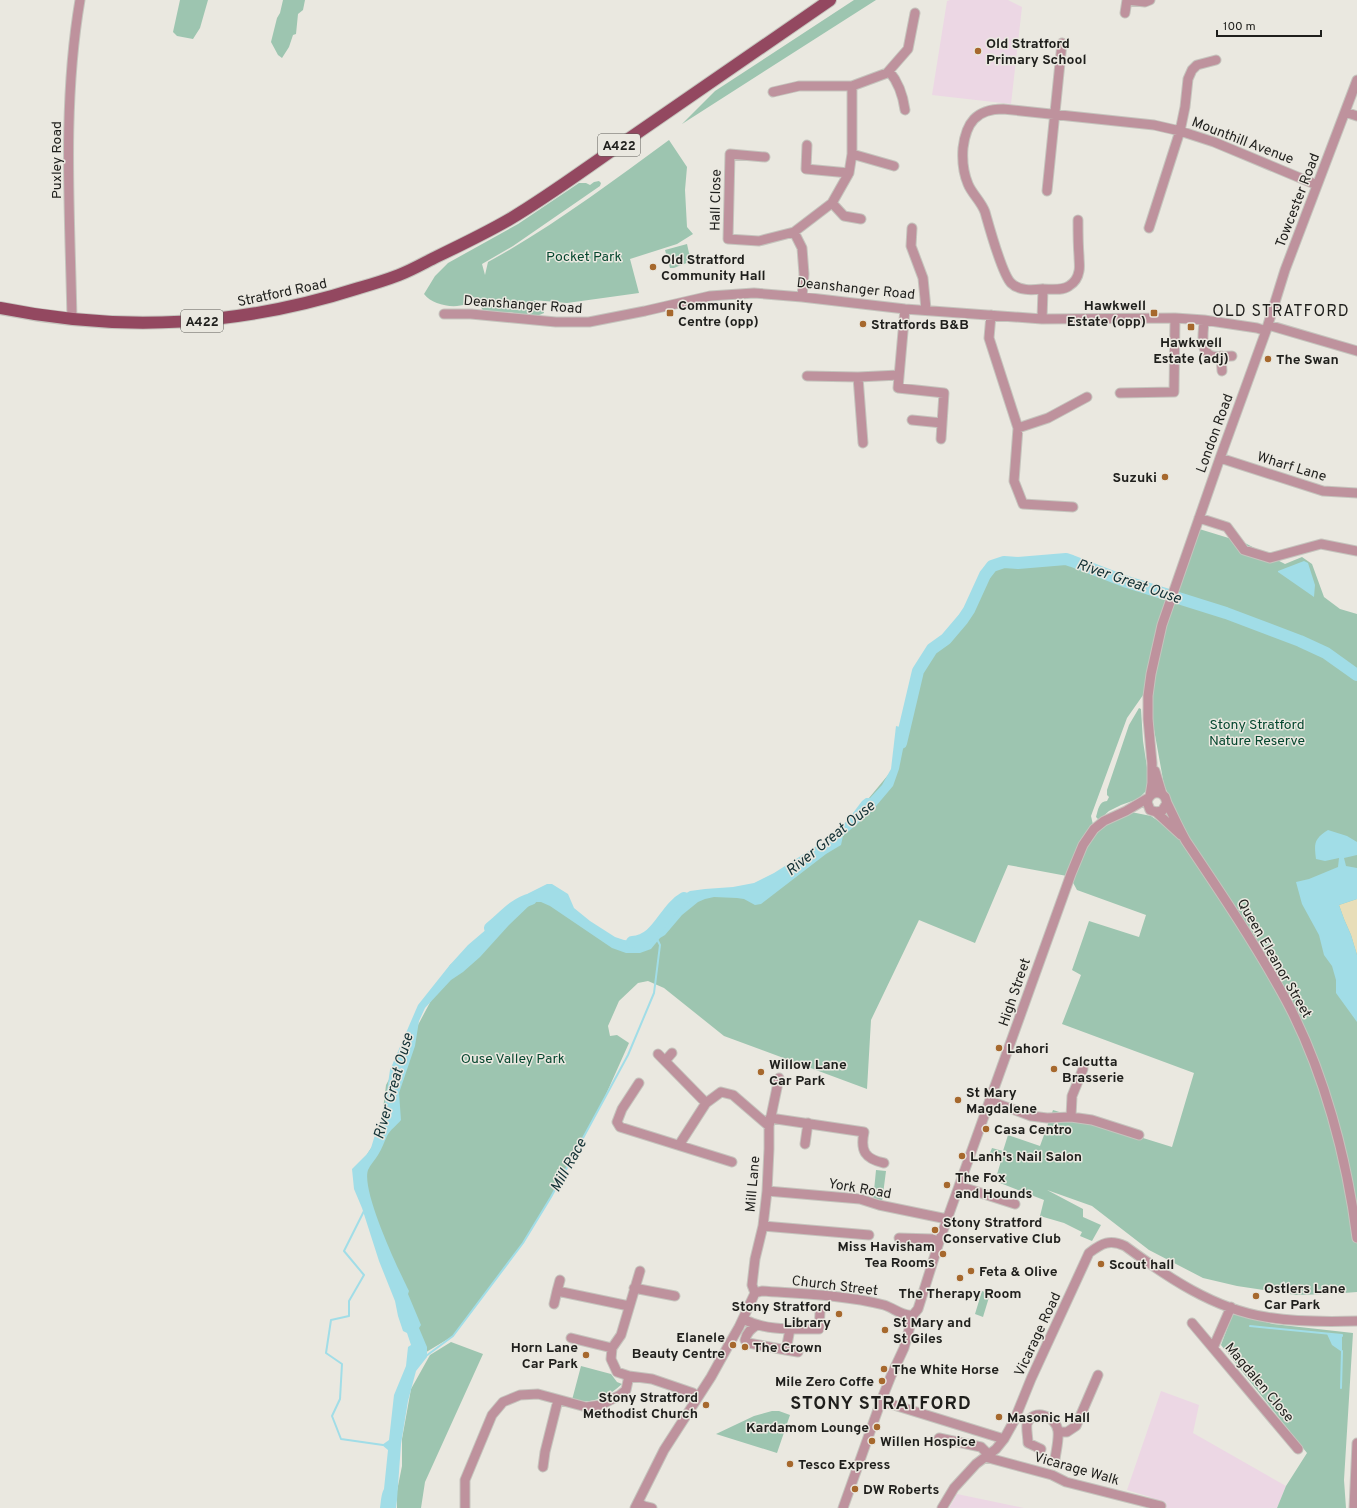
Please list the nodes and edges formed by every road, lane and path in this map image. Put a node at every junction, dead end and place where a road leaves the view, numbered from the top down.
1 (80, 0) edge
2 (830, 0) edge
3 (1127, 0) edge
4 (1150, 0) edge
5 (1125, 13) dead end
6 (915, 14) dead end
7 (1062, 43) dead end
8 (1216, 60) dead end
9 (889, 71) junction
10 (1357, 80) edge
11 (852, 86) junction
12 (772, 92) dead end
13 (905, 110) dead end
14 (1345, 112) junction
15 (1055, 114) junction
16 (1357, 116) edge
17 (1180, 131) junction
18 (807, 146) dead end
19 (852, 154) junction
20 (765, 157) dead end
21 (894, 166) dead end
22 (849, 173) junction
23 (1317, 185) junction
24 (1047, 191) dead end
25 (832, 203) junction
26 (861, 219) dead end
27 (1078, 220) dead end
28 (912, 228) dead end
29 (1149, 228) dead end
30 (794, 232) junction
31 (1043, 289) junction
32 (802, 296) junction
33 (0, 308) edge
34 (905, 309) junction
35 (926, 309) junction
36 (444, 314) dead end
37 (991, 315) junction
38 (1175, 318) junction
39 (1042, 319) junction
40 (72, 320) junction
41 (1204, 320) junction
42 (1267, 328) junction
43 (1357, 351) edge
44 (1221, 356) junction
45 (1232, 356) dead end
46 (1222, 371) dead end
47 (899, 375) junction
48 (807, 376) dead end
49 (858, 377) junction
50 (1120, 393) dead end
51 (1087, 397) dead end
52 (912, 420) dead end
53 (942, 424) junction
54 (1018, 428) junction
55 (941, 439) dead end
56 (864, 443) dead end
57 (1220, 458) junction
58 (1357, 493) edge
59 (1073, 507) dead end
60 (1199, 518) junction
61 (1357, 551) edge
62 (1152, 762) junction
63 (1162, 794) junction
64 (1149, 797) junction
65 (1167, 803) junction
66 (1126, 811) junction
67 (1153, 811) junction
68 (1186, 840) junction
69 (672, 1053) dead end
70 (658, 1054) dead end
71 (665, 1061) junction
72 (1084, 1069) dead end
73 (779, 1078) dead end
74 (638, 1083) dead end
75 (990, 1101) junction
76 (706, 1102) junction
77 (1071, 1117) junction
78 (769, 1122) junction
79 (808, 1123) junction
80 (1139, 1135) dead end
81 (805, 1144) dead end
82 (679, 1145) junction
83 (732, 1162) dead end
84 (884, 1163) dead end
85 (959, 1186) junction
86 (767, 1191) junction
87 (1015, 1204) dead end
88 (948, 1219) junction
89 (763, 1226) junction
90 (869, 1235) dead end
91 (899, 1238) dead end
92 (1357, 1238) edge
93 (933, 1239) dead end
94 (640, 1271) dead end
95 (560, 1280) dead end
96 (634, 1288) junction
97 (557, 1291) junction
98 (754, 1294) junction
99 (675, 1296) dead end
100 (554, 1304) dead end
101 (629, 1306) junction
102 (1231, 1308) junction
103 (820, 1312) dead end
104 (913, 1315) junction
105 (743, 1319) junction
106 (1357, 1321) edge
107 (1192, 1323) dead end
108 (757, 1325) junction
109 (790, 1329) junction
110 (571, 1338) dead end
111 (612, 1348) junction
112 (1213, 1348) junction
113 (786, 1350) junction
114 (798, 1352) dead end
115 (1098, 1375) dead end
116 (629, 1376) junction
117 (698, 1397) junction
118 (558, 1400) junction
119 (881, 1401) junction
120 (1014, 1421) junction
121 (1027, 1425) junction
122 (1058, 1432) junction
123 (939, 1438) dead end
124 (1004, 1439) junction
125 (1357, 1443) edge
126 (1041, 1449) dead end
127 (1298, 1449) dead end
128 (987, 1456) junction
129 (1055, 1459) dead end
130 (543, 1467) dead end
131 (636, 1506) edge
132 (1160, 1506) dead end
133 (465, 1508) edge
134 (652, 1508) edge
135 (843, 1508) edge
136 (942, 1508) edge
137 (1354, 1508) edge

1 - 40 street, Puxley Road
2 - 40 main road, Stratford Road / A422
3 - 4 street
3 - 5 street
6 - 9 street
7 - 15 street
8 - 17 street, Mounthill Avenue
9 - 11 street
9 - 13 street
10 - 14 street, Towcester Road
11 - 12 street
11 - 19 street
14 - 16 street
14 - 23 street, Towcester Road
15 - 17 street, Mounthill Avenue
15 - 24 street
15 - 31 street, Mounthill Avenue
17 - 23 street, Mounthill Avenue
17 - 29 street, Mounthill Avenue
18 - 22 street
19 - 21 street
19 - 22 street
20 - 30 street, Hall Close
22 - 25 street
23 - 42 street, Towcester Road
25 - 26 street
25 - 30 street
27 - 31 street, Mounthill Avenue
28 - 35 street
30 - 32 street
31 - 39 street
32 - 34 street, Deanshanger Road
32 - 36 street, Deanshanger Road
33 - 40 main road, Stratford Road / A422
34 - 35 street, Deanshanger Road
34 - 47 street
35 - 37 street, Deanshanger Road
37 - 39 street, Deanshanger Road
37 - 54 street
38 - 39 street, Deanshanger Road
38 - 41 street, Deanshanger Road
38 - 50 street
41 - 42 street, Deanshanger Road
41 - 44 street
42 - 43 street, Deanshanger Road
42 - 57 street, London Road
44 - 45 street
44 - 46 street
47 - 49 street
47 - 53 street
48 - 49 street
49 - 56 street
51 - 54 street
52 - 53 street
53 - 55 street
54 - 59 street
57 - 58 street, Wharf Lane
57 - 60 street, London Road
60 - 61 street
60 - 62 street, London Road
62 - 63 street
62 - 64 street
63 - 64 street
63 - 65 street
64 - 66 street, High Street
64 - 67 street
65 - 67 street
65 - 68 street, Queen Eleanor Street
66 - 67 street
66 - 75 street, High Street
67 - 68 street, Queen Eleanor Street
68 - 92 street, Queen Eleanor Street
69 - 71 street
70 - 71 street
71 - 76 street
72 - 77 street
73 - 78 street, Mill Lane
74 - 82 street
75 - 77 street
75 - 85 street, High Street
76 - 78 street
76 - 82 street
77 - 80 street
78 - 79 street
78 - 86 street, Mill Lane
79 - 81 street
79 - 84 street
82 - 83 street
85 - 87 street
85 - 88 street, High Street
86 - 88 street, York Road
86 - 89 street, Mill Lane
88 - 104 street, High Street
89 - 90 street
89 - 98 street, Mill Lane
91 - 93 street
94 - 96 street
95 - 97 street
96 - 99 street
96 - 101 street
97 - 100 street
97 - 101 street
98 - 104 street, Church Street
98 - 105 street
101 - 111 street
102 - 106 street
102 - 112 street, Magdalen Close
102 - 120 street, Vicarage Road
103 - 109 street
104 - 119 street, High Street
105 - 108 street
105 - 117 street
107 - 112 street
108 - 109 street
108 - 113 street
109 - 113 street
110 - 111 street
111 - 116 street
112 - 127 street, Magdalen Close
113 - 114 street
115 - 122 street
116 - 117 street
116 - 118 street
117 - 131 street
118 - 130 street
118 - 133 street
119 - 124 street
119 - 135 street, High Street
120 - 121 street
120 - 124 street, Vicarage Road
121 - 122 street
121 - 126 street
122 - 129 street
123 - 128 street, Vicarage Walk
124 - 128 street, Vicarage Road
125 - 137 street
128 - 132 street, Vicarage Walk
128 - 136 street, Vicarage Road
131 - 134 street

